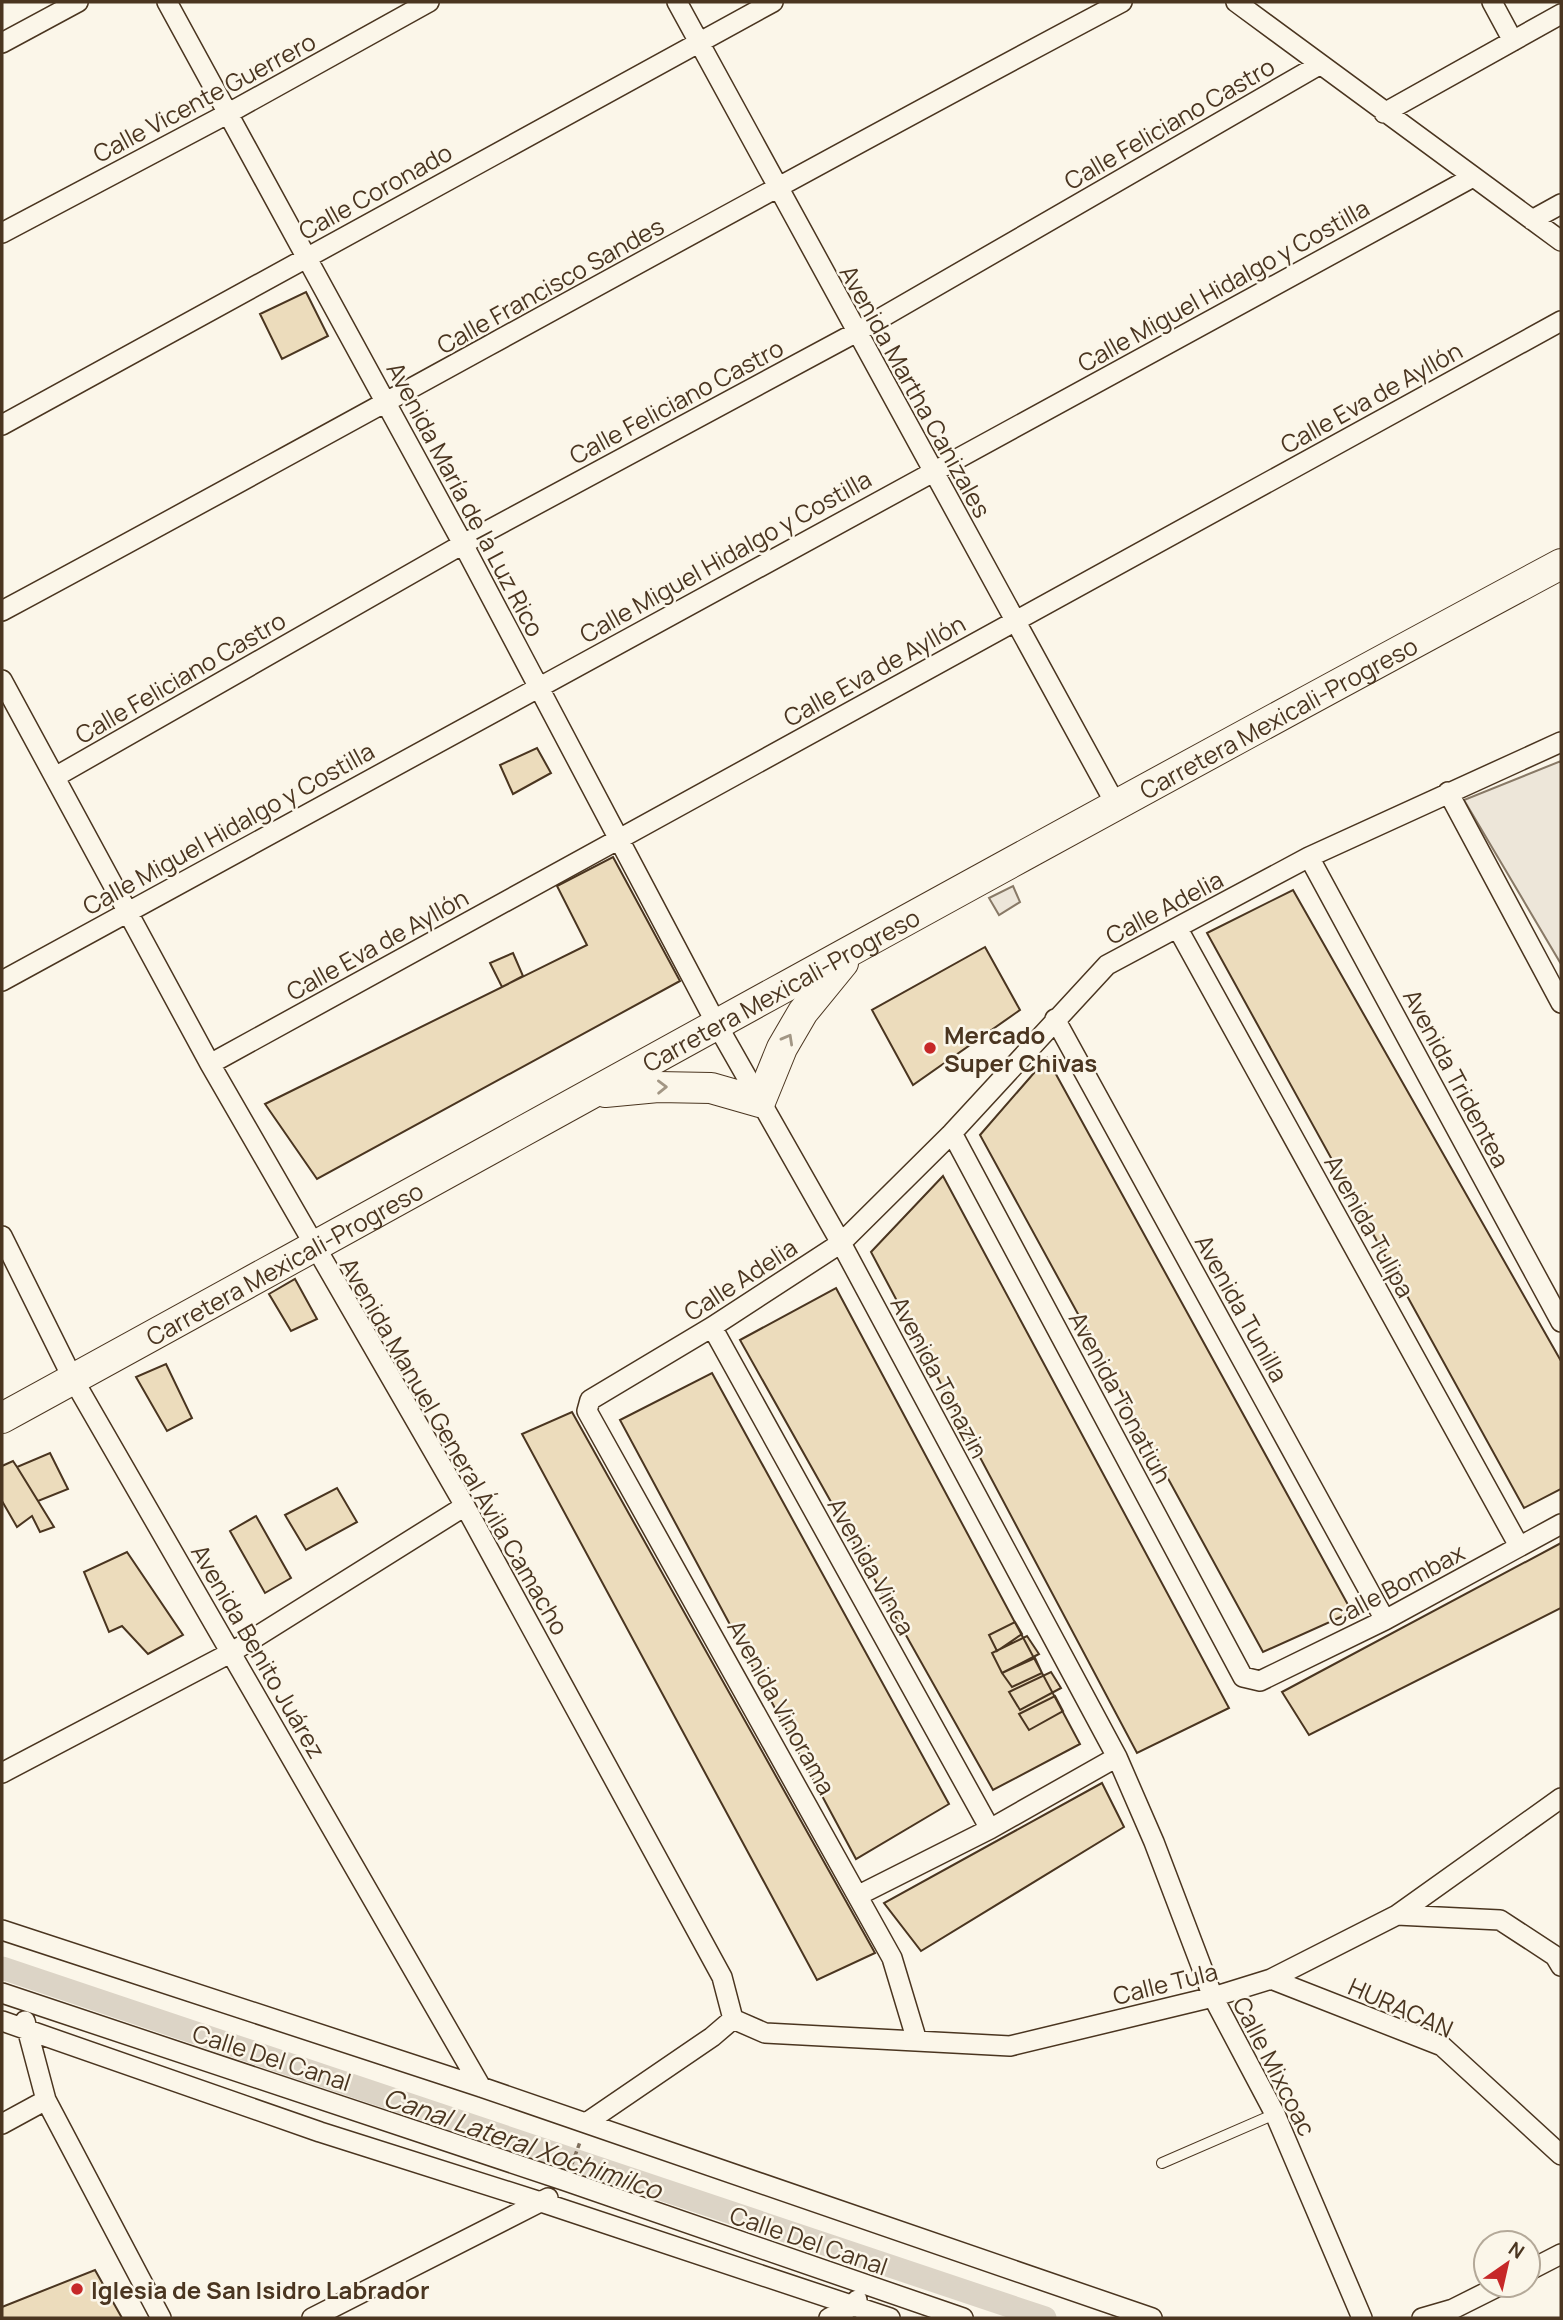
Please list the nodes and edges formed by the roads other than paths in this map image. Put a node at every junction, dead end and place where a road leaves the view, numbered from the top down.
1 (78, 2) edge
2 (167, 2) edge
3 (429, 2) edge
4 (677, 2) edge
5 (773, 2) edge
6 (1122, 2) edge
7 (1236, 2) edge
8 (1492, 2) edge
9 (1561, 14) edge
10 (1513, 41) junction
11 (698, 42) junction
12 (2, 43) edge
13 (1319, 65) junction
14 (1384, 113) junction
15 (227, 114) junction
16 (1473, 177) junction
17 (776, 186) junction
18 (1561, 204) edge
19 (1532, 220) junction
20 (2, 233) edge
21 (1561, 241) edge
22 (307, 256) junction
23 (1561, 321) edge
24 (855, 333) junction
25 (387, 404) junction
26 (2, 425) edge
27 (933, 471) junction
28 (463, 544) junction
29 (1561, 564) edge
30 (2, 611) edge
31 (1014, 621) junction
32 (2, 680) edge
33 (537, 686) junction
34 (1561, 743) edge
35 (55, 776) junction
36 (1448, 792) junction
37 (1115, 803) junction
38 (620, 838) junction
39 (1309, 857) junction
40 (128, 911) junction
41 (1178, 929) junction
42 (853, 952) junction
43 (2, 981) edge
44 (1561, 1003) edge
45 (1055, 1019) junction
46 (716, 1023) junction
47 (210, 1064) junction
48 (594, 1093) junction
49 (760, 1102) junction
50 (952, 1133) junction
51 (2, 1236) edge
52 (841, 1243) junction
53 (312, 1245) junction
54 (1561, 1322) edge
55 (712, 1327) junction
56 (73, 1379) junction
57 (587, 1406) joint
58 (2, 1418) edge
59 (465, 1506) junction
60 (1561, 1524) edge
61 (1519, 1546) junction
62 (1385, 1620) junction
63 (232, 1652) junction
64 (1250, 1681) joint
65 (1117, 1757) junction
66 (2, 1773) edge
67 (1561, 1798) edge
68 (990, 1829) junction
69 (859, 1895) junction
70 (1397, 1915) junction
71 (2, 1930) edge
72 (1561, 1966) edge
73 (1272, 1979) junction
74 (10, 1996) edge
75 (1213, 1997) junction
76 (733, 2019) junction
77 (2, 2021) edge
78 (27, 2030) junction
79 (917, 2041) junction
80 (481, 2087) junction
81 (46, 2100) junction
82 (1276, 2114) junction
83 (2, 2124) edge
84 (584, 2129) junction
85 (1561, 2155) edge
86 (1162, 2163) dead end
87 (568, 2174) junction
88 (544, 2203) junction
89 (1561, 2254) edge
90 (1542, 2264) edge
91 (866, 2286) junction
92 (1473, 2299) edge
93 (853, 2306) junction
94 (161, 2318) edge
95 (312, 2318) edge
96 (829, 2318) edge
97 (890, 2318) edge
98 (963, 2318) edge
99 (1152, 2318) edge
100 (1362, 2318) edge
101 (1422, 2318) edge

1 - 12 street
2 - 15 street, Avenida María de la Luz Rico
3 - 15 street, Calle Vicente Guerrero
4 - 11 street, Avenida Martha Canizales
5 - 11 street, Calle Coronado
6 - 17 street, Calle Francisco Sandes
7 - 13 street
8 - 10 street
9 - 10 street
10 - 14 street
11 - 17 street, Avenida Martha Canizales
11 - 22 street, Calle Coronado
13 - 14 street
13 - 24 street, Calle Feliciano Castro
14 - 16 street
15 - 20 street, Calle Vicente Guerrero
15 - 22 street, Avenida María de la Luz Rico
16 - 19 street
16 - 27 street, Calle Miguel Hidalgo y Costilla
17 - 24 street, Avenida Martha Canizales
17 - 25 street, Calle Francisco Sandes
18 - 19 street
19 - 21 street
22 - 25 street, Avenida María de la Luz Rico
22 - 26 street, Calle Coronado
23 - 31 street, Calle Eva de Ayllón
24 - 27 street, Avenida Martha Canizales
24 - 28 street, Calle Feliciano Castro
25 - 28 street, Avenida María de la Luz Rico
25 - 30 street, Calle Francisco Sandes
27 - 31 street, Avenida Martha Canizales
27 - 33 street, Calle Miguel Hidalgo y Costilla
28 - 33 street, Avenida María de la Luz Rico
28 - 35 street, Calle Feliciano Castro
29 - 37 main road, Carretera Mexicali-Progreso
31 - 37 street, Avenida Martha Canizales
31 - 38 street, Calle Eva de Ayllón
32 - 35 street, Avenida Manuel General Ávila Camacho
33 - 38 street, Avenida María de la Luz Rico
33 - 40 street, Calle Miguel Hidalgo y Costilla
34 - 36 street, Calle Adelia
35 - 40 street, Avenida Manuel General Ávila Camacho
36 - 39 street, Calle Adelia
36 - 44 street
37 - 42 main road, Carretera Mexicali-Progreso
38 - 46 street, Avenida María de la Luz Rico
38 - 47 street, Calle Eva de Ayllón
39 - 41 street, Calle Adelia
39 - 54 street, Avenida Tridentea
40 - 43 street, Calle Miguel Hidalgo y Costilla
40 - 47 street, Avenida Manuel General Ávila Camacho
41 - 45 street, Calle Adelia
41 - 61 street, Avenida Tulipa
42 - 46 main road, Carretera Mexicali-Progreso
49 -> 42 main road
45 - 50 street, Calle Adelia
45 - 62 street, Avenida Tunilla
46 - 48 main road, Carretera Mexicali-Progreso
46 - 49 street, Avenida Tonazin
47 - 53 street, Avenida Manuel General Ávila Camacho
48 -> 49 main road
48 - 53 main road, Carretera Mexicali-Progreso
49 - 52 street, Avenida Tonazin
50 - 52 street, Calle Adelia
50 - 64 street, Avenida Tonatiuh
51 - 56 street, Avenida Benito Juárez
52 - 55 street, Calle Adelia
52 - 65 street, Avenida Tonazin
53 - 56 main road, Carretera Mexicali-Progreso
53 - 59 street, Avenida Manuel General Ávila Camacho
55 - 57 street, Calle Adelia
55 - 68 street, Avenida Vinca
56 - 58 main road, Carretera Mexicali-Progreso
56 - 63 street, Avenida Benito Juárez
57 - 69 street, Avenida Vinorama
59 - 63 street
59 - 76 street, Avenida Manuel General Ávila Camacho
60 - 61 street, Calle Bombax
61 - 62 street, Calle Bombax
62 - 64 street, Calle Bombax
63 - 66 street
63 - 80 street, Avenida Benito Juárez
65 - 68 street
65 - 75 street, Calle Mixcoac
67 - 70 street, Calle Tula
68 - 69 street
69 - 79 street, Avenida Vinorama
70 - 72 street
70 - 73 street, Calle Tula
71 - 80 street
73 - 75 street, Calle Tula
73 - 85 street, HURACAN
74 - 78 street
74 - 87 street, Calle Del Canal
75 - 79 street, Calle Tula
75 - 82 street, Calle Mixcoac
76 - 79 street, Calle Tula
76 - 84 street
77 - 78 street
78 - 81 street
78 - 88 street
80 - 84 street
81 - 83 street
81 - 94 street
82 - 86 lane
82 - 100 street, Calle Mixcoac
84 - 99 street
87 - 88 street
87 - 91 street, Calle Del Canal
88 - 93 street
88 - 95 street
89 - 90 street
91 - 93 street
91 - 98 street, Calle Del Canal
92 - 101 street
93 - 96 street
93 - 97 street

